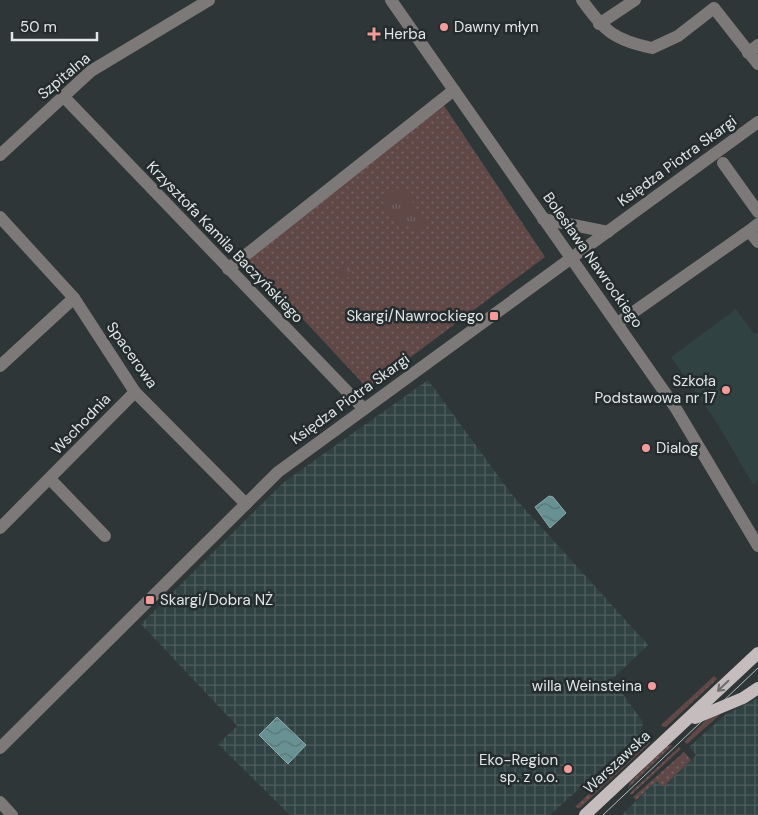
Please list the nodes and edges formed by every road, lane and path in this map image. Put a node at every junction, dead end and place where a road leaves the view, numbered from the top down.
1 (209, 0) edge
2 (391, 0) edge
3 (582, 0) edge
4 (634, 0) edge
5 (599, 24) junction
6 (753, 49) edge
7 (758, 64) edge
8 (454, 90) junction
9 (63, 96) junction
10 (758, 122) edge
11 (0, 155) edge
12 (723, 162) dead end
13 (758, 212) edge
14 (0, 217) edge
15 (543, 219) junction
16 (754, 227) edge
17 (608, 232) junction
18 (758, 242) edge
19 (572, 258) junction
20 (228, 269) junction
21 (74, 298) junction
22 (618, 324) junction
23 (0, 366) edge
24 (135, 392) junction
25 (364, 409) junction
26 (50, 479) junction
27 (246, 504) junction
28 (0, 528) edge
29 (105, 536) dead end
30 (758, 546) edge
31 (758, 653) edge
32 (758, 688) edge
33 (672, 733) junction
34 (0, 748) edge
35 (0, 802) edge
36 (12, 815) edge
37 (585, 815) edge

1 - 9 street, Szpitalna
2 - 8 street, Bolesława Nawrockiego
3 - 5 street
4 - 5 street
5 - 6 street
6 - 7 street
8 - 15 street, Bolesława Nawrockiego
8 - 20 street
9 - 11 street, Szpitalna
9 - 20 street, Krzysztofa Kamila Baczyńskiego
10 - 17 street, Księdza Piotra Skargi
12 - 13 street
14 - 21 street, Spacerowa
15 - 17 street
15 - 19 street, Bolesława Nawrockiego
16 - 18 street
16 - 22 street
17 - 19 street, Księdza Piotra Skargi
19 - 22 street, Bolesława Nawrockiego
19 - 25 street, Księdza Piotra Skargi
20 - 25 street, Krzysztofa Kamila Baczyńskiego
21 - 23 street
21 - 24 street, Spacerowa
22 - 30 street, Bolesława Nawrockiego
24 - 26 street, Wschodnia
24 - 27 street, Spacerowa
25 - 27 street, Księdza Piotra Skargi
26 - 28 street, Wschodnia
26 - 29 street
27 - 34 street, Księdza Piotra Skargi
31 -> 33 main road, Warszawska
32 - 33 main road, Warszawska
33 - 37 main road, Warszawska
35 - 36 street

